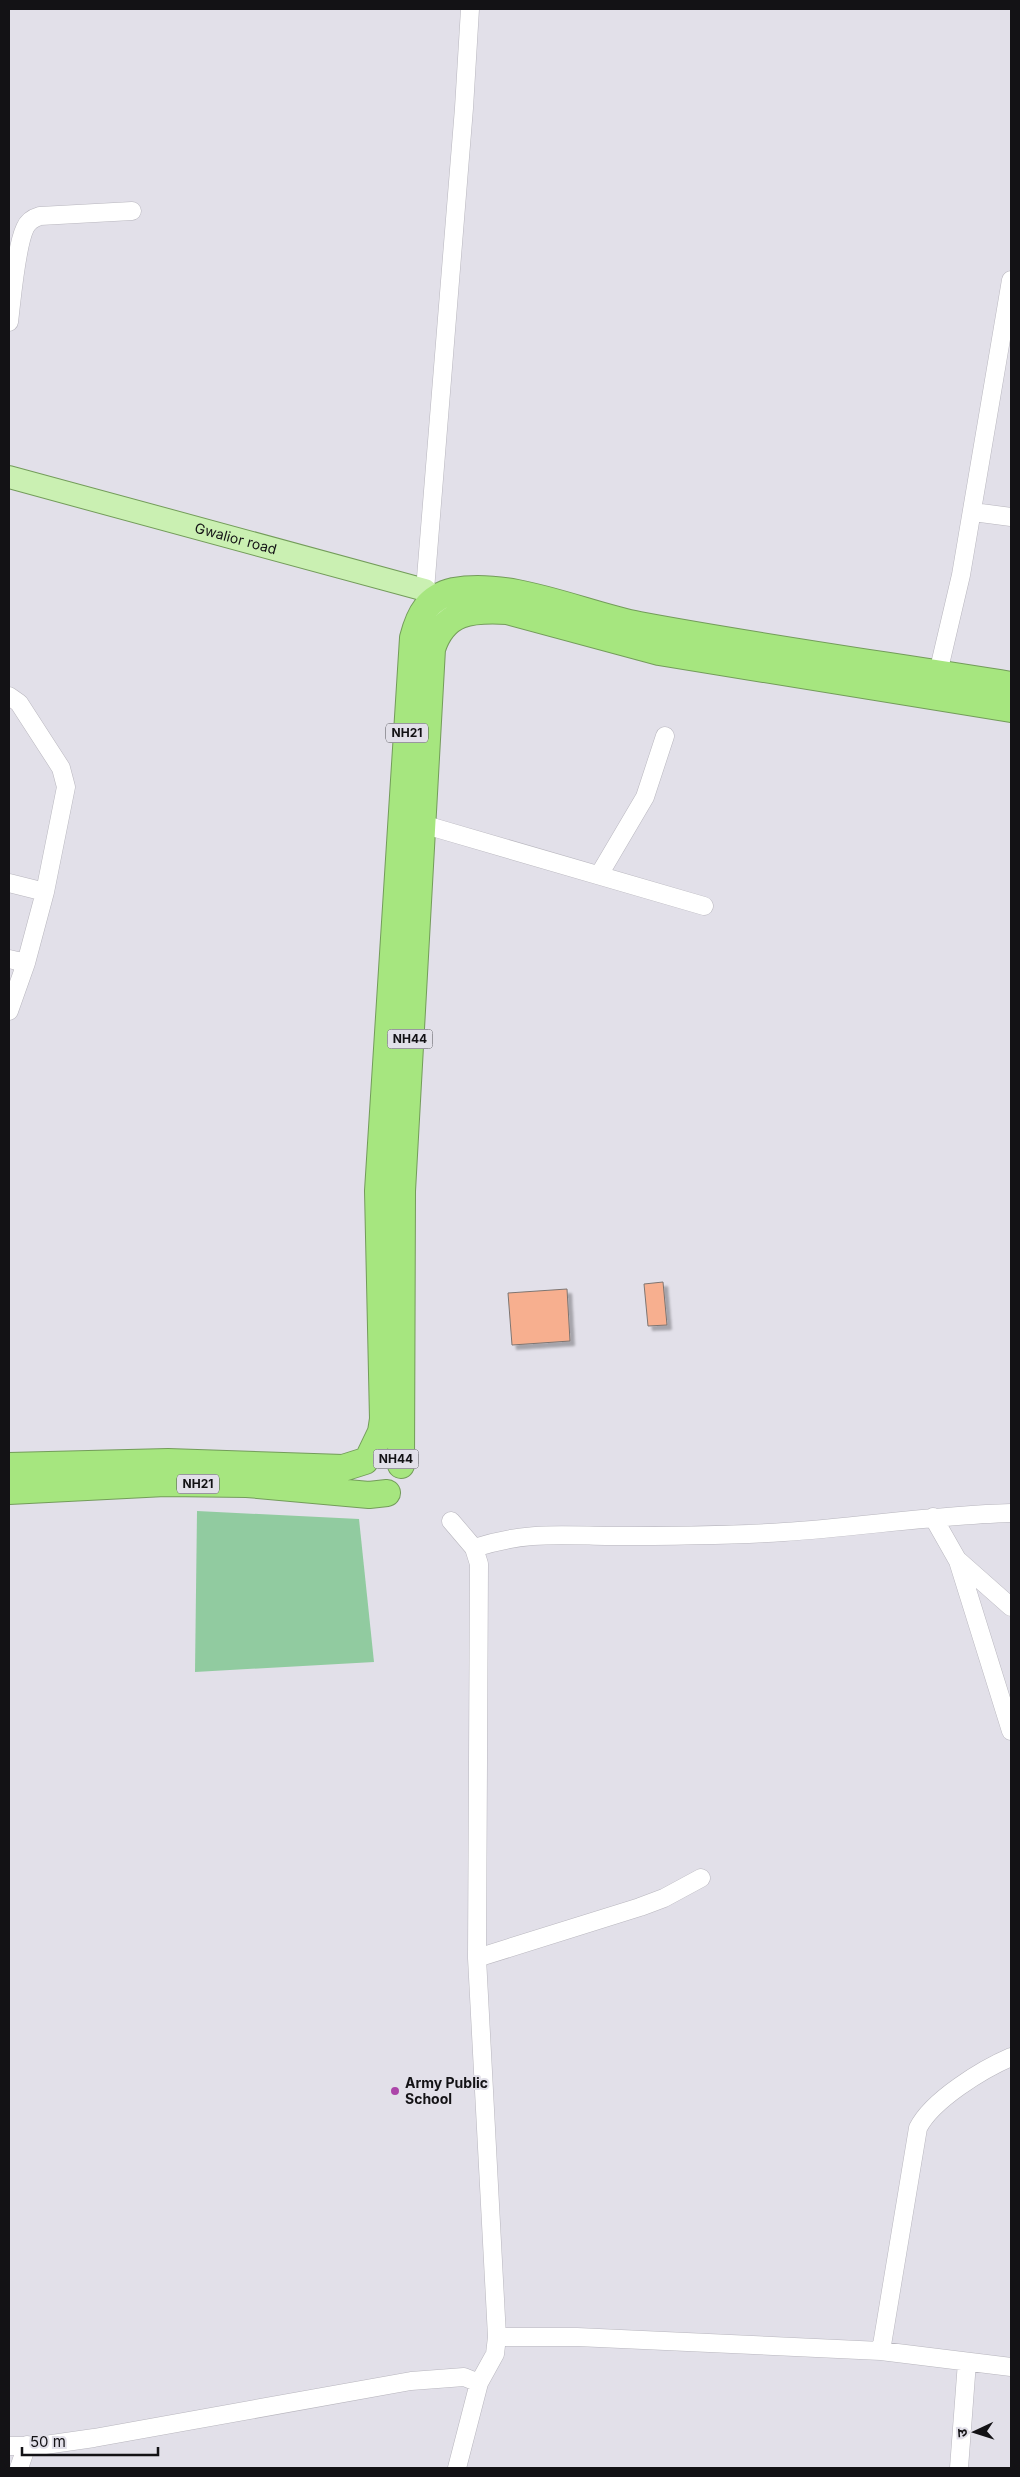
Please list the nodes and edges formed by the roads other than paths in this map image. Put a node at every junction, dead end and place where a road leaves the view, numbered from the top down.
1 (470, 9) edge
2 (132, 211) dead end
3 (1011, 280) edge
4 (9, 322) edge
5 (9, 476) edge
6 (973, 512) junction
7 (1011, 517) edge
8 (430, 594) junction
9 (450, 620) junction
10 (938, 673) junction
11 (1011, 685) edge
12 (9, 696) edge
13 (1011, 709) edge
14 (665, 736) dead end
15 (422, 824) junction
16 (598, 875) junction
17 (9, 883) edge
18 (45, 892) junction
19 (704, 906) dead end
20 (9, 959) edge
21 (26, 963) junction
22 (9, 1011) edge
23 (367, 1459) junction
24 (400, 1465) junction
25 (9, 1466) edge
26 (9, 1491) edge
27 (387, 1492) junction
28 (1011, 1513) edge
29 (933, 1517) junction
30 (451, 1521) dead end
31 (474, 1548) junction
32 (958, 1561) junction
33 (1011, 1608) edge
34 (1011, 1731) edge
35 (701, 1878) dead end
36 (478, 1958) junction
37 (1011, 2058) edge
38 (497, 2337) junction
39 (882, 2351) junction
40 (967, 2362) junction
41 (1011, 2367) edge
42 (479, 2383) junction
43 (27, 2445) junction
44 (9, 2446) edge
45 (20, 2468) edge
46 (457, 2468) edge
47 (959, 2468) edge

1 - 8 street
2 - 4 street
3 - 6 street
5 - 8 main road, Gwalior road
6 - 7 street
6 - 10 street
8 - 9 main road
8 - 10 highway
8 - 23 highway, NH21
9 - 13 highway
9 - 15 highway, NH44
10 - 11 highway
12 - 18 street
14 - 16 street
15 - 16 street
15 - 24 highway, NH44
16 - 19 street
17 - 18 street
18 - 21 street
20 - 21 street
21 - 22 street
23 - 24 highway, NH44
23 - 25 highway, NH21
23 - 27 highway, NH44
24 - 27 highway, NH44
26 - 27 highway, NH21
28 - 29 street
29 - 31 street
29 - 32 street
30 - 31 street
31 - 36 street
32 - 33 street
32 - 34 street
35 - 36 street
36 - 38 street
37 - 39 street
38 - 39 street
38 - 42 street
39 - 40 street
40 - 41 street
40 - 47 street
42 - 43 street
42 - 46 street
43 - 44 street
43 - 45 street

